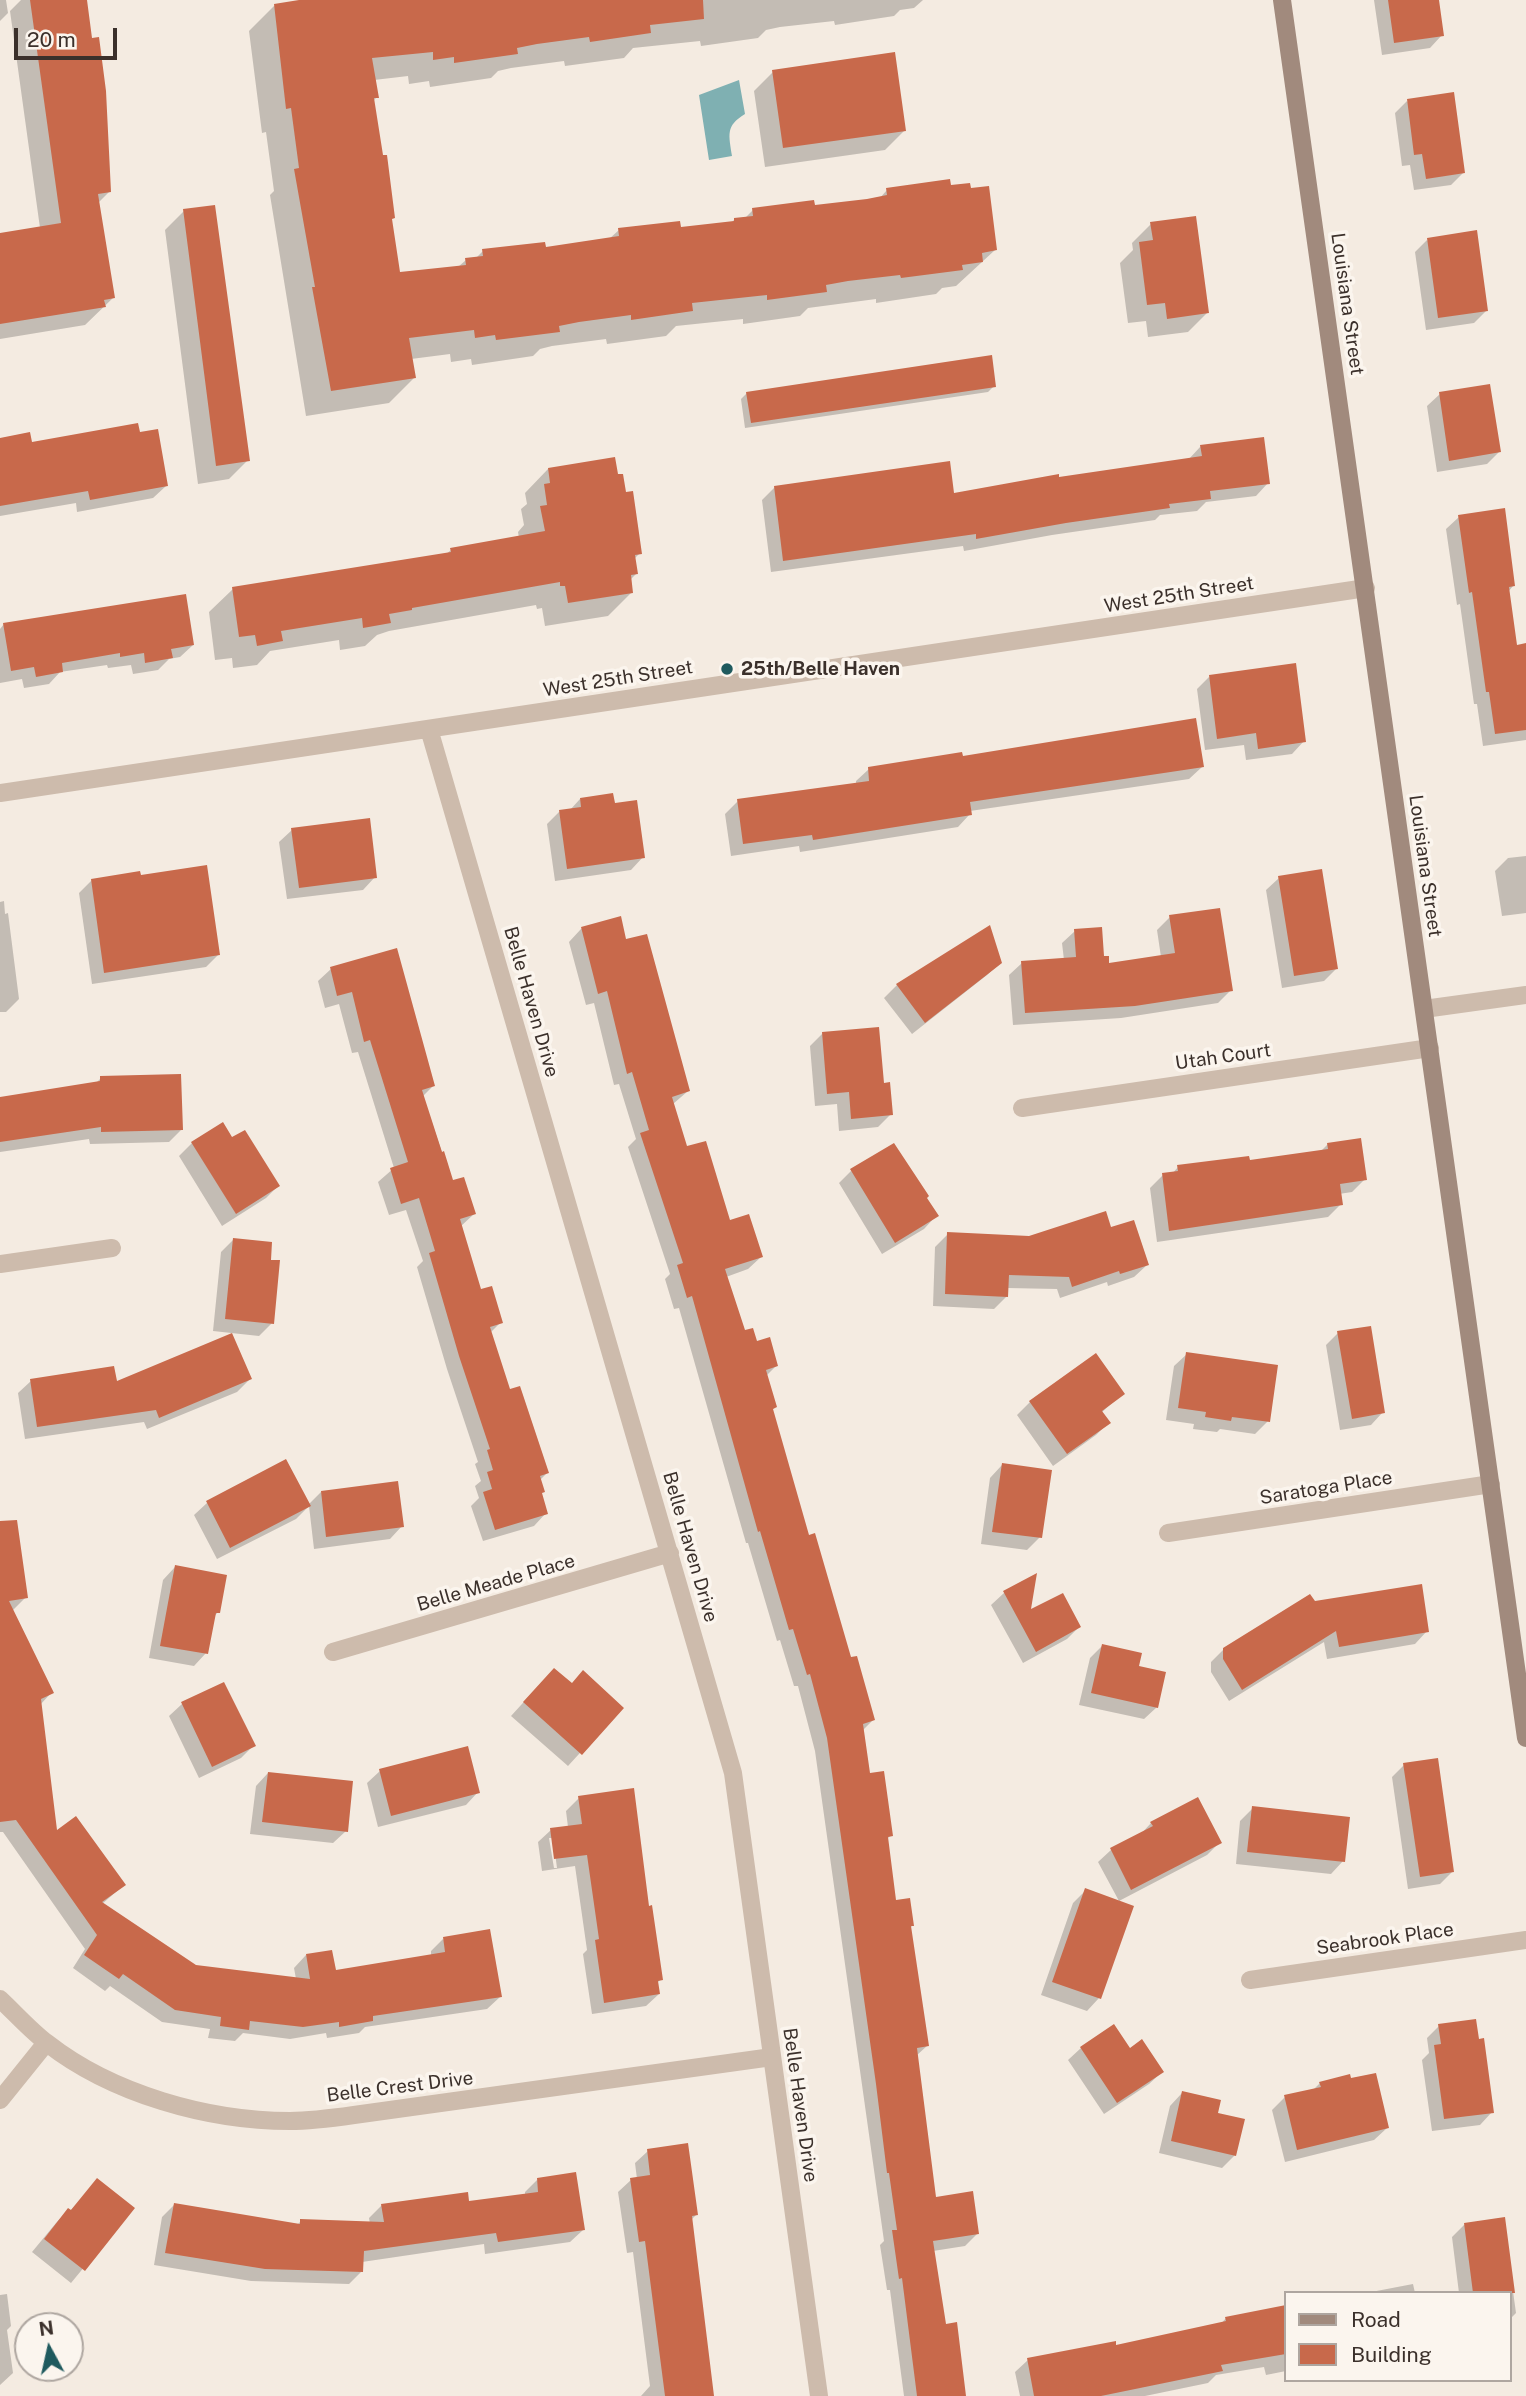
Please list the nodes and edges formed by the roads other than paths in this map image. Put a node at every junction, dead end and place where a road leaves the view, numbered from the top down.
1 (1282, 0) edge
2 (1366, 588) junction
3 (429, 729) junction
4 (0, 793) edge
5 (1526, 995) edge
6 (1424, 1009) junction
7 (1430, 1048) junction
8 (1022, 1108) dead end
9 (112, 1248) dead end
10 (0, 1264) edge
11 (1491, 1484) junction
12 (1168, 1533) dead end
13 (670, 1553) junction
14 (333, 1652) dead end
15 (1526, 1738) edge
16 (1526, 1940) edge
17 (1250, 1980) dead end
18 (0, 1999) edge
19 (46, 2043) junction
20 (772, 2057) junction
21 (0, 2100) edge
22 (819, 2396) edge

1 - 2 main road, Louisiana Street
2 - 3 street, West 25th Street
2 - 6 main road, Louisiana Street
3 - 4 street, West 25th Street
3 - 13 street, Belle Haven Drive
5 - 6 street
6 - 7 main road, Louisiana Street
7 - 8 street, Utah Court
7 - 11 main road, Louisiana Street
9 - 10 street
11 - 12 street, Saratoga Place
11 - 15 main road, Louisiana Street
13 - 14 street, Belle Meade Place
13 - 20 street, Belle Haven Drive
16 - 17 street, Seabrook Place
18 - 19 street, Belle Crest Drive
19 - 20 street, Belle Crest Drive
19 - 21 street
20 - 22 street, Belle Haven Drive

